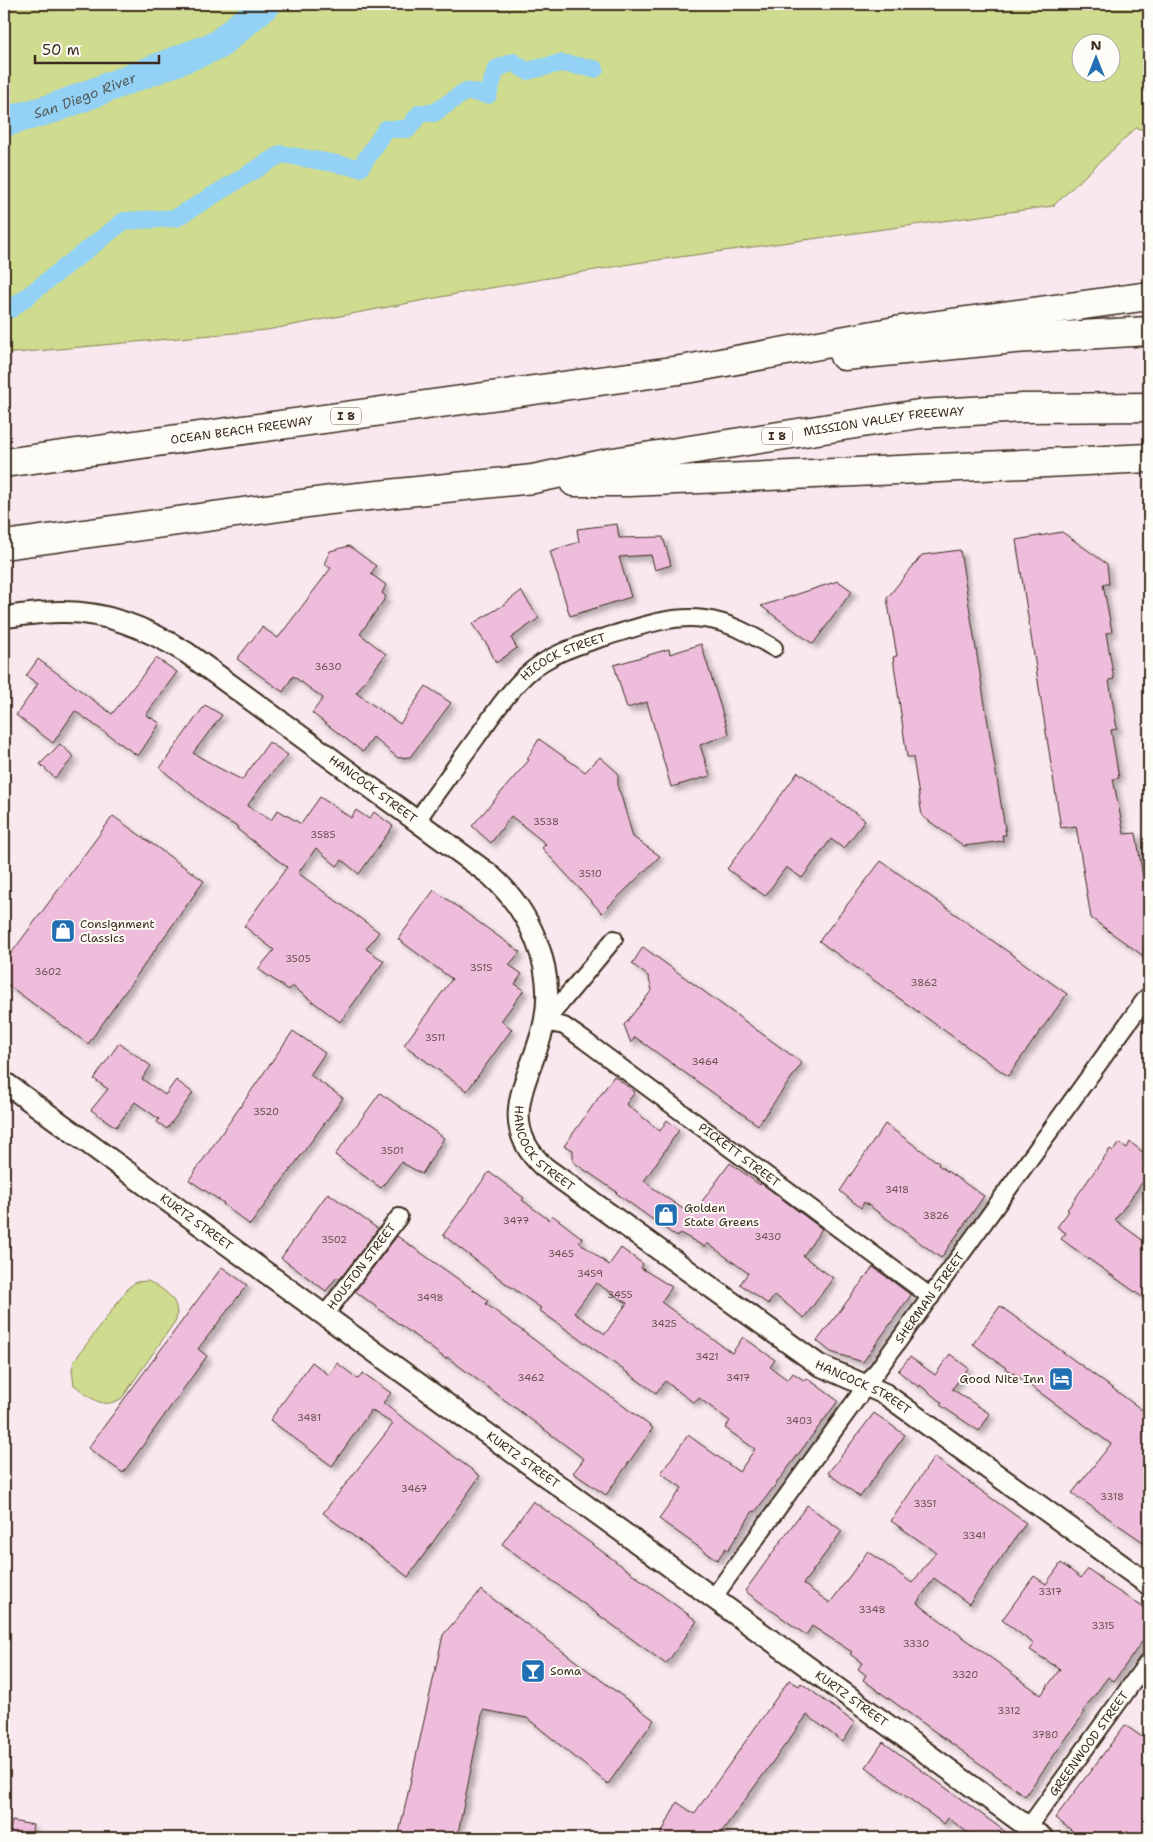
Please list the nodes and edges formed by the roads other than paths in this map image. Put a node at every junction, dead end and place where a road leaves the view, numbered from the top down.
1 (1149, 296) edge
2 (1149, 331) edge
3 (687, 369) junction
4 (1149, 407) edge
5 (1149, 458) edge
6 (4, 463) edge
7 (532, 479) junction
8 (4, 545) edge
9 (4, 617) edge
10 (774, 648) dead end
11 (417, 821) junction
12 (614, 939) dead end
13 (1146, 998) dead end
14 (545, 1022) junction
15 (4, 1082) edge
16 (399, 1217) dead end
17 (931, 1297) junction
18 (324, 1316) junction
19 (866, 1386) junction
20 (1149, 1584) edge
21 (714, 1598) junction
22 (1149, 1660) edge
23 (1035, 1833) edge

1 - 3 highway, I 8
2 - 3 highway
3 - 6 highway, OCEAN BEACH FREEWAY / I 8
4 - 7 highway, MISSION VALLEY FREEWAY / I 8
5 - 7 highway
7 - 8 highway, I 8
9 - 11 street, HANCOCK STREET
10 - 11 street, HICOCK STREET
11 - 14 street, HANCOCK STREET
12 - 14 street
13 - 17 street, SHERMAN STREET
14 - 17 street, PICKETT STREET
14 - 19 street, HANCOCK STREET
15 - 18 street, KURTZ STREET
16 - 18 street, HOUSTON STREET
17 - 19 street, SHERMAN STREET
18 - 21 street, KURTZ STREET
19 - 20 street, HANCOCK STREET
19 - 21 street, SHERMAN STREET
21 - 23 street, KURTZ STREET
22 - 23 street, GREENWOOD STREET

